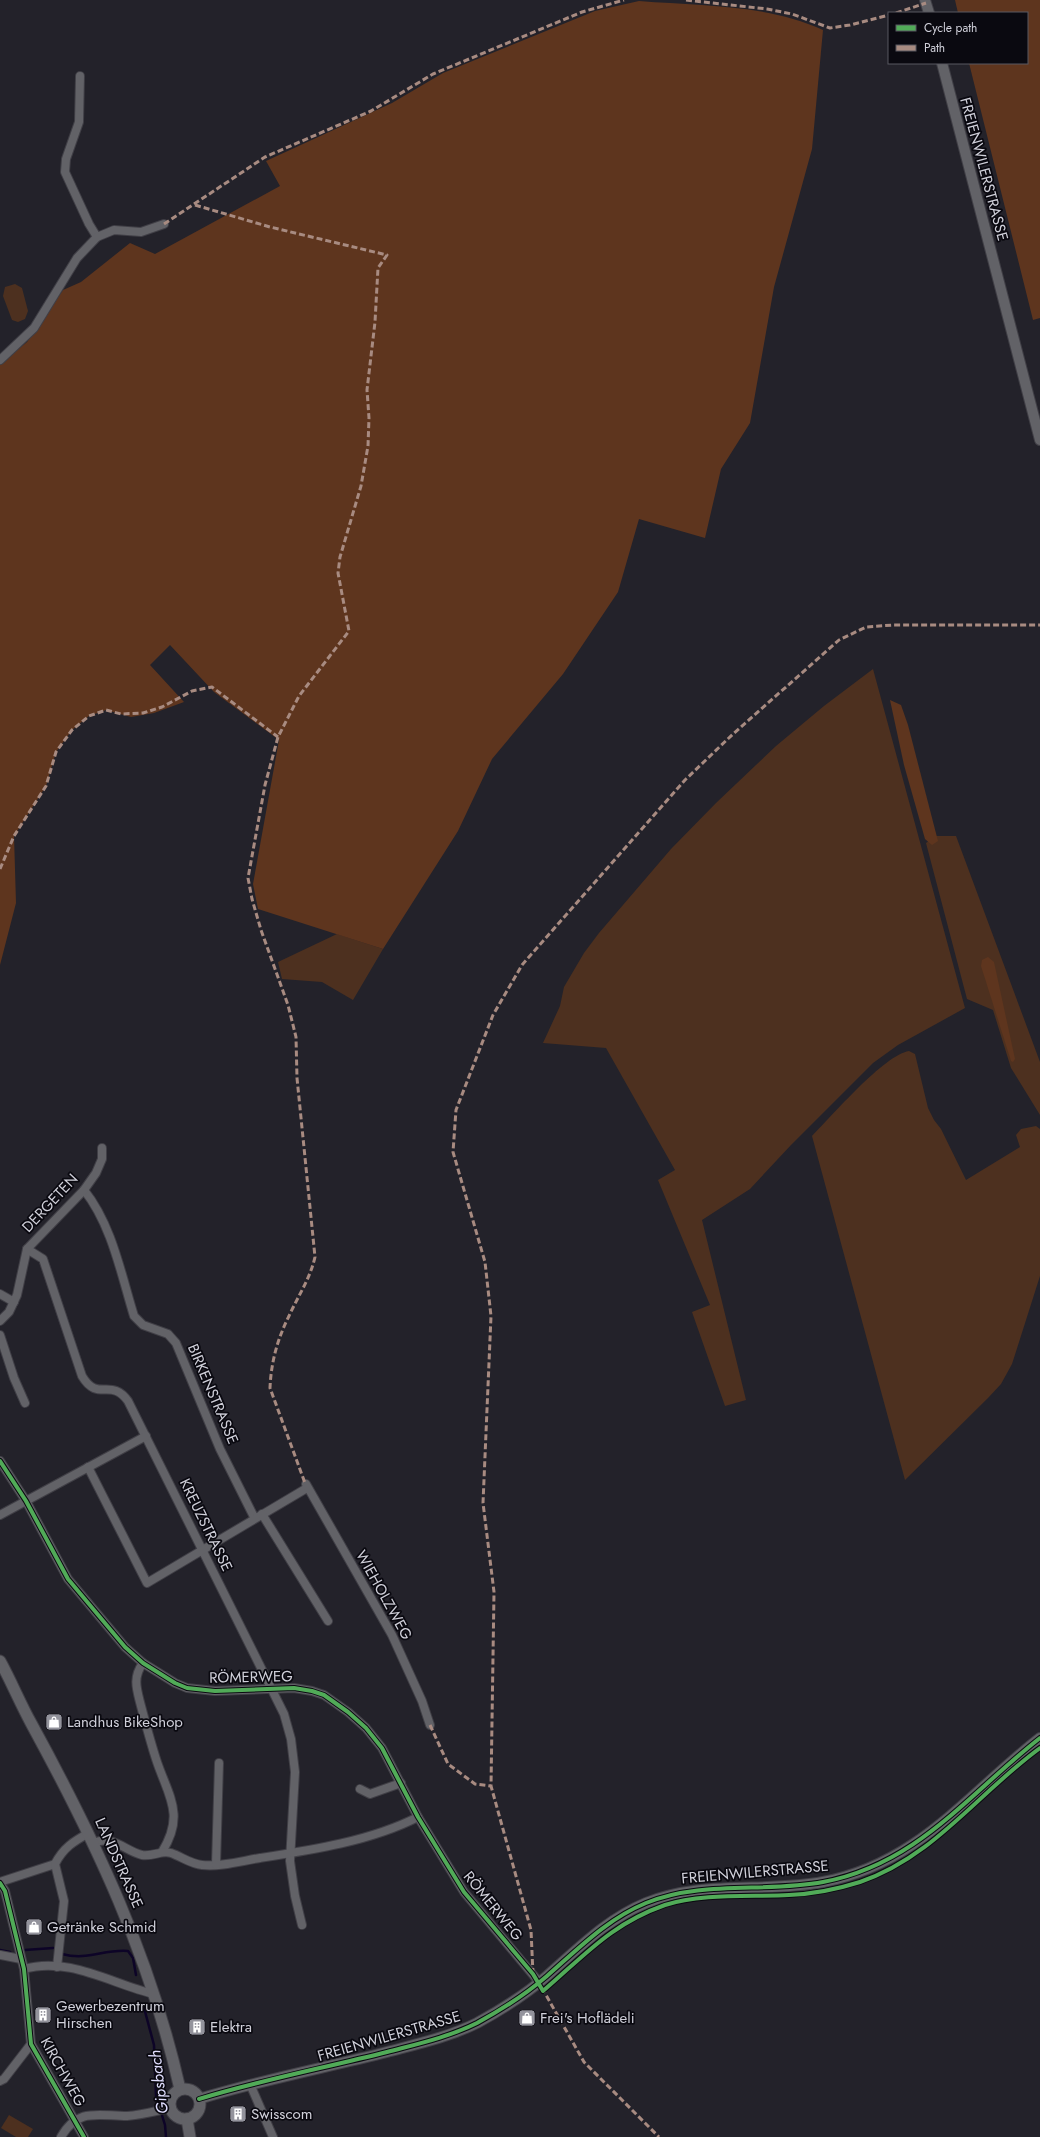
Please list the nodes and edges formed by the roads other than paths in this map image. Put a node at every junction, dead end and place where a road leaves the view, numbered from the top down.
1 (925, 0) edge
2 (929, 12) edge
3 (942, 64) edge
4 (80, 76) dead end
5 (164, 224) dead end
6 (97, 237) junction
7 (0, 360) edge
8 (1040, 440) edge
9 (102, 1148) dead end
10 (84, 1190) junction
11 (27, 1249) junction
12 (0, 1294) edge
13 (14, 1302) junction
14 (0, 1321) edge
15 (0, 1335) edge
16 (25, 1403) dead end
17 (146, 1436) junction
18 (0, 1461) edge
19 (88, 1467) junction
20 (26, 1501) junction
21 (0, 1515) edge
22 (258, 1516) junction
23 (203, 1549) junction
24 (328, 1621) dead end
25 (0, 1661) edge
26 (143, 1664) junction
27 (272, 1690) junction
28 (430, 1725) dead end
29 (1040, 1738) edge
30 (219, 1763) dead end
31 (401, 1783) junction
32 (360, 1789) dead end
33 (418, 1817) junction
34 (92, 1838) junction
35 (162, 1852) junction
36 (290, 1854) junction
37 (55, 1864) junction
38 (216, 1865) junction
39 (0, 1883) edge
40 (302, 1925) dead end
41 (0, 1955) edge
42 (22, 1959) junction
43 (57, 1967) junction
44 (24, 1969) junction
45 (539, 1982) junction
46 (154, 1994) junction
47 (31, 2044) junction
48 (0, 2081) edge
49 (250, 2084) junction
50 (180, 2089) junction
51 (199, 2099) junction
52 (167, 2109) junction
53 (187, 2119) junction
54 (76, 2120) junction
55 (61, 2137) edge
56 (84, 2137) edge
57 (190, 2137) edge
58 (273, 2137) edge

1 - 2 street
3 - 8 street, FREIENWILERSTRASSE
4 - 6 street
5 - 6 street
6 - 7 street
9 - 10 street, DERGETEN
10 - 11 street, DERGETEN
10 - 22 street, BIRKENSTRASSE
11 - 13 street, DERGETEN
11 - 17 street, KREUZSTRASSE
12 - 13 street
13 - 14 street, DERGETEN
15 - 16 street
17 - 19 street
17 - 23 street, KREUZSTRASSE
18 - 20 street, RÖMERWEG
19 - 20 street
19 - 23 street
20 - 21 street
20 - 26 street, RÖMERWEG
22 - 23 street
22 - 24 street, BIRKENSTRASSE
22 - 28 street, WIEHOLZWEG
23 - 27 street, KREUZSTRASSE
25 - 34 main road, LANDSTRASSE
26 - 27 street, RÖMERWEG
26 - 35 street
27 - 31 street, RÖMERWEG
27 - 36 street, KREUZSTRASSE
29 - 45 street, FREIENWILERSTRASSE
30 - 38 street
31 - 32 street
31 - 33 street, RÖMERWEG
33 - 36 street
33 - 45 street, RÖMERWEG
34 - 35 street
34 - 37 street
34 - 46 main road, LANDSTRASSE
35 - 38 street
36 - 38 street
36 - 40 street, KREUZSTRASSE
37 - 39 street
37 - 43 street
39 - 42 street, KIRCHWEG
41 - 42 street
42 - 44 street, KIRCHWEG
43 - 44 street
43 - 46 street
44 - 47 street, KIRCHWEG
45 - 49 street, FREIENWILERSTRASSE
46 - 50 main road, LANDSTRASSE
47 - 48 street
47 - 54 street, KIRCHWEG
49 - 51 street, FREIENWILERSTRASSE
49 - 58 street
50 - 51 main road
50 - 52 main road
51 - 53 main road
52 - 53 main road
52 - 54 street
53 - 57 main road
54 - 55 street
54 - 56 street, KIRCHWEG

